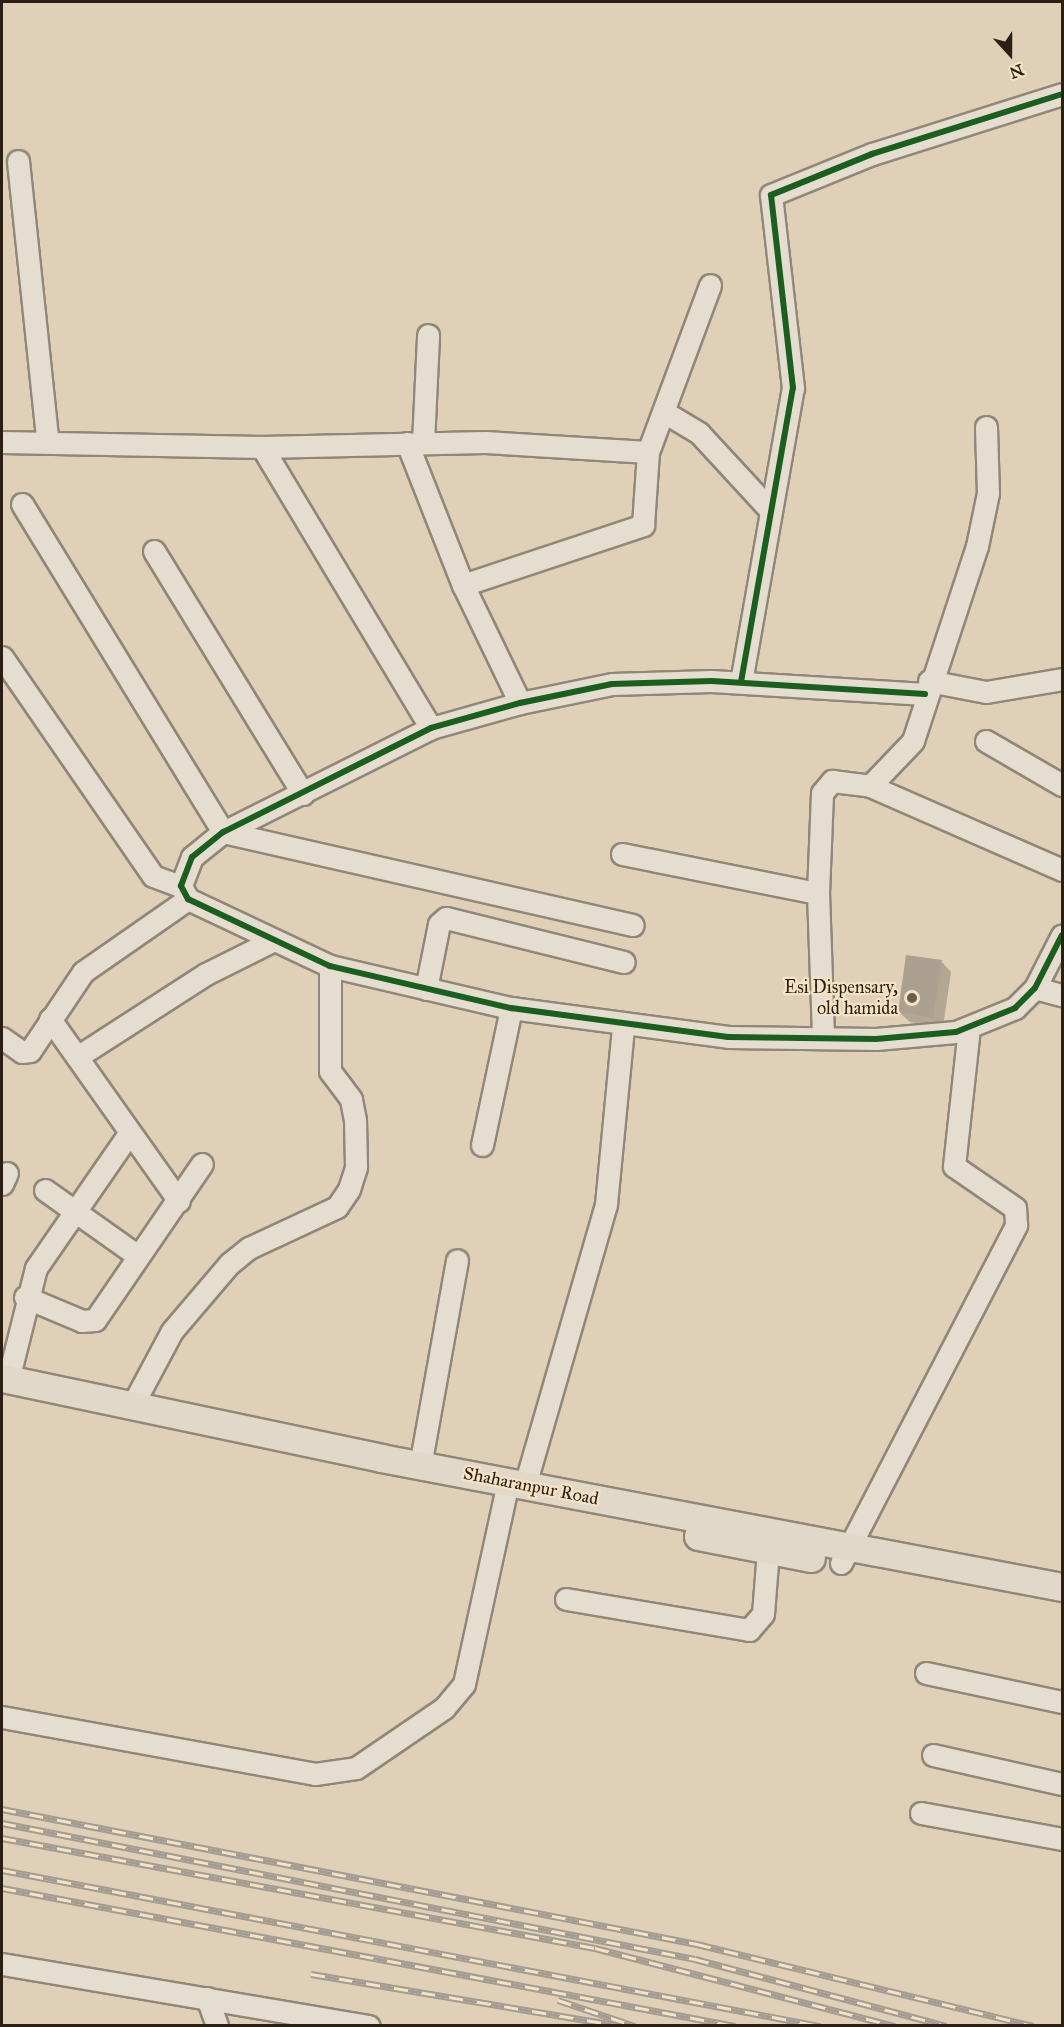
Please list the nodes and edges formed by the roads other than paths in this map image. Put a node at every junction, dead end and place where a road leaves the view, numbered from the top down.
1 (1062, 94) edge
2 (18, 161) dead end
3 (710, 285) dead end
4 (428, 335) dead end
5 (664, 412) junction
6 (986, 427) dead end
7 (47, 439) junction
8 (2, 442) edge
9 (415, 443) junction
10 (262, 447) junction
11 (648, 452) junction
12 (22, 504) dead end
13 (771, 511) junction
14 (154, 550) dead end
15 (463, 585) junction
16 (2, 657) edge
17 (1062, 679) edge
18 (741, 682) junction
19 (927, 688) junction
20 (519, 704) junction
21 (431, 728) junction
22 (986, 741) dead end
23 (1062, 785) edge
24 (870, 786) junction
25 (303, 794) junction
26 (223, 832) junction
27 (622, 854) dead end
28 (1062, 870) edge
29 (818, 892) junction
30 (185, 893) junction
31 (633, 925) dead end
32 (1062, 935) edge
33 (270, 942) junction
34 (624, 962) dead end
35 (330, 966) junction
36 (1035, 988) junction
37 (426, 989) junction
38 (1062, 995) edge
39 (511, 1008) junction
40 (50, 1018) junction
41 (623, 1026) junction
42 (969, 1029) junction
43 (822, 1036) junction
44 (2, 1038) edge
45 (77, 1057) junction
46 (130, 1131) junction
47 (482, 1145) dead end
48 (202, 1164) dead end
49 (45, 1190) dead end
50 (179, 1201) junction
51 (75, 1211) junction
52 (138, 1256) junction
53 (457, 1260) dead end
54 (25, 1297) junction
55 (4, 1385) edge
56 (133, 1404) junction
57 (420, 1466) junction
58 (513, 1488) junction
59 (768, 1550) junction
60 (846, 1555) junction
61 (1062, 1587) edge
62 (566, 1599) dead end
63 (1062, 1605) edge
64 (926, 1672) dead end
65 (1062, 1702) edge
66 (2, 1717) edge
67 (933, 1755) dead end
68 (1062, 1784) edge
69 (921, 1813) dead end
70 (1062, 1839) edge
71 (2, 1964) edge
72 (207, 1998) junction
73 (217, 2025) edge
74 (369, 2025) edge

1 - 13 street
2 - 7 street
3 - 5 street
4 - 9 street
5 - 11 street
5 - 13 street
6 - 19 street
7 - 8 street
7 - 10 street
9 - 10 street
9 - 11 street
9 - 15 street
10 - 21 street
11 - 15 street
12 - 26 street
13 - 18 street
14 - 25 street
15 - 20 street
16 - 30 street
17 - 19 street
18 - 19 street
18 - 20 street
19 - 24 street
20 - 21 street
21 - 25 street
22 - 23 street
24 - 28 street
24 - 29 street
25 - 26 street
26 - 30 street
26 - 31 street
27 - 29 street
29 - 43 street
30 - 33 street
30 - 40 street
32 - 36 street
33 - 35 street
33 - 45 street
34 - 37 street
35 - 37 street
35 - 56 street
36 - 38 street
36 - 42 street
37 - 39 street
39 - 41 street
39 - 47 street
40 - 44 street
40 - 45 street
41 - 43 street
41 - 58 street
42 - 43 street
42 - 60 street
45 - 46 street
46 - 50 street
46 - 51 street
48 - 50 street
49 - 51 street
50 - 52 street
51 - 52 street
51 - 54 street
52 - 54 street
53 - 57 street
54 - 55 street
55 - 56 main road, Shaharanpur Road
55 - 58 main road, Shaharanpur Road
56 - 57 main road, Shaharanpur Road
57 - 58 main road, Shaharanpur Road
58 - 59 main road, Shaharanpur Road
58 - 60 main road, Shaharanpur Road
58 - 66 street
59 - 60 main road, Shaharanpur Road
59 - 62 street
60 - 61 main road, Shaharanpur Road
60 - 63 main road, Shaharanpur Road
64 - 65 street
67 - 68 street
69 - 70 street
71 - 72 street
72 - 73 street
72 - 74 street

